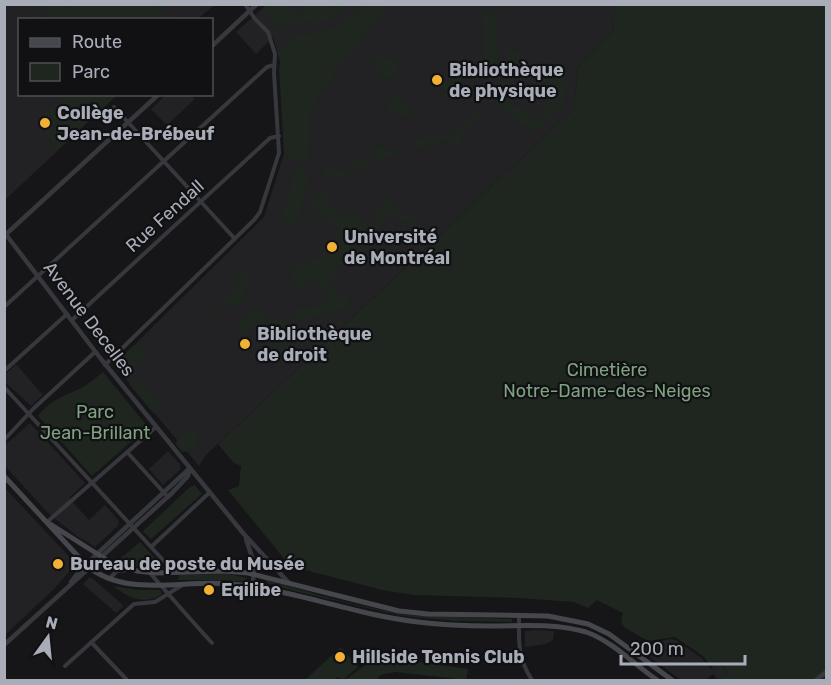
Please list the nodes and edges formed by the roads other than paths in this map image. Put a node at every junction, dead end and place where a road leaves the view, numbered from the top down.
1 (245, 4) edge
2 (257, 4) edge
3 (250, 11) junction
4 (213, 45) edge
5 (274, 65) junction
6 (157, 96) edge
7 (114, 107) dead end
8 (129, 123) junction
9 (279, 136) junction
10 (164, 161) junction
11 (201, 202) junction
12 (5, 234) edge
13 (235, 239) junction
14 (39, 276) junction
15 (4, 307) edge
16 (67, 314) junction
17 (72, 320) junction
18 (94, 352) junction
19 (105, 365) junction
20 (4, 371) edge
21 (4, 387) edge
22 (30, 414) junction
23 (156, 427) junction
24 (4, 440) edge
25 (127, 452) junction
26 (190, 468) junction
27 (4, 476) edge
28 (92, 483) junction
29 (164, 492) junction
30 (210, 492) junction
31 (168, 497) junction
32 (47, 522) junction
33 (130, 524) junction
34 (134, 529) junction
35 (243, 533) junction
36 (151, 547) junction
37 (97, 554) junction
38 (103, 558) junction
39 (88, 566) junction
40 (130, 570) junction
41 (174, 572) junction
42 (150, 573) junction
43 (254, 574) junction
44 (109, 579) junction
45 (185, 583) junction
46 (289, 583) junction
47 (162, 585) junction
48 (253, 586) junction
49 (168, 595) junction
50 (519, 615) junction
51 (519, 626) junction
52 (91, 642) junction
53 (212, 643) dead end
54 (4, 645) edge
55 (65, 666) dead end
56 (660, 672) junction
57 (826, 672) edge
58 (655, 680) edge
59 (128, 681) edge
60 (532, 681) edge
61 (672, 681) edge
62 (816, 681) edge

1 - 3 street
2 - 3 street
3 - 4 street
3 - 5 street
5 - 9 street
5 - 10 street
6 - 8 street
7 - 8 street
8 - 10 street
8 - 12 street
9 - 11 street, Rue Fendall
9 - 13 street
10 - 11 street
10 - 14 street
11 - 13 street
11 - 17 street, Rue Fendall
12 - 14 street, Avenue Decelles
13 - 19 street
14 - 15 street
14 - 16 street, Avenue Decelles
16 - 17 street, Avenue Decelles
16 - 20 street
17 - 18 street, Avenue Decelles
18 - 19 street, Avenue Decelles
18 - 22 street
19 - 23 street, Avenue Decelles
21 - 22 street
22 - 24 street
22 - 28 street
23 - 25 street
23 - 26 street, Avenue Decelles
25 - 28 street
25 - 29 street
26 - 29 street
26 - 30 street, Avenue Decelles
26 - 31 street
27 - 32 main road
28 - 32 street
28 - 33 street
29 - 31 street
29 - 33 street
30 - 35 street, Avenue Decelles
30 - 36 street
31 - 34 street
32 - 37 main road
32 - 39 main road
33 - 34 street
33 - 37 street
34 - 36 street
34 - 38 street
35 - 43 street, Avenue Decelles
35 - 46 street, Avenue Decelles
36 - 41 street
37 - 38 main road
37 - 39 street
38 - 39 street
38 - 40 main road
39 - 44 main road
39 - 54 street
40 - 42 main road
40 - 44 street
41 - 42 main road
41 - 43 main road
42 - 47 street
43 - 46 main road
43 - 48 street, Avenue Decelles
44 - 47 main road
45 - 47 main road
45 - 48 main road
45 - 49 street
46 - 50 main road
47 - 49 street
48 - 51 main road
49 - 52 street
49 - 53 street
50 - 51 street
50 - 56 main road
51 - 58 main road
51 - 60 street
52 - 55 street
52 - 59 street
56 - 58 street
56 - 61 main road
57 - 62 street

